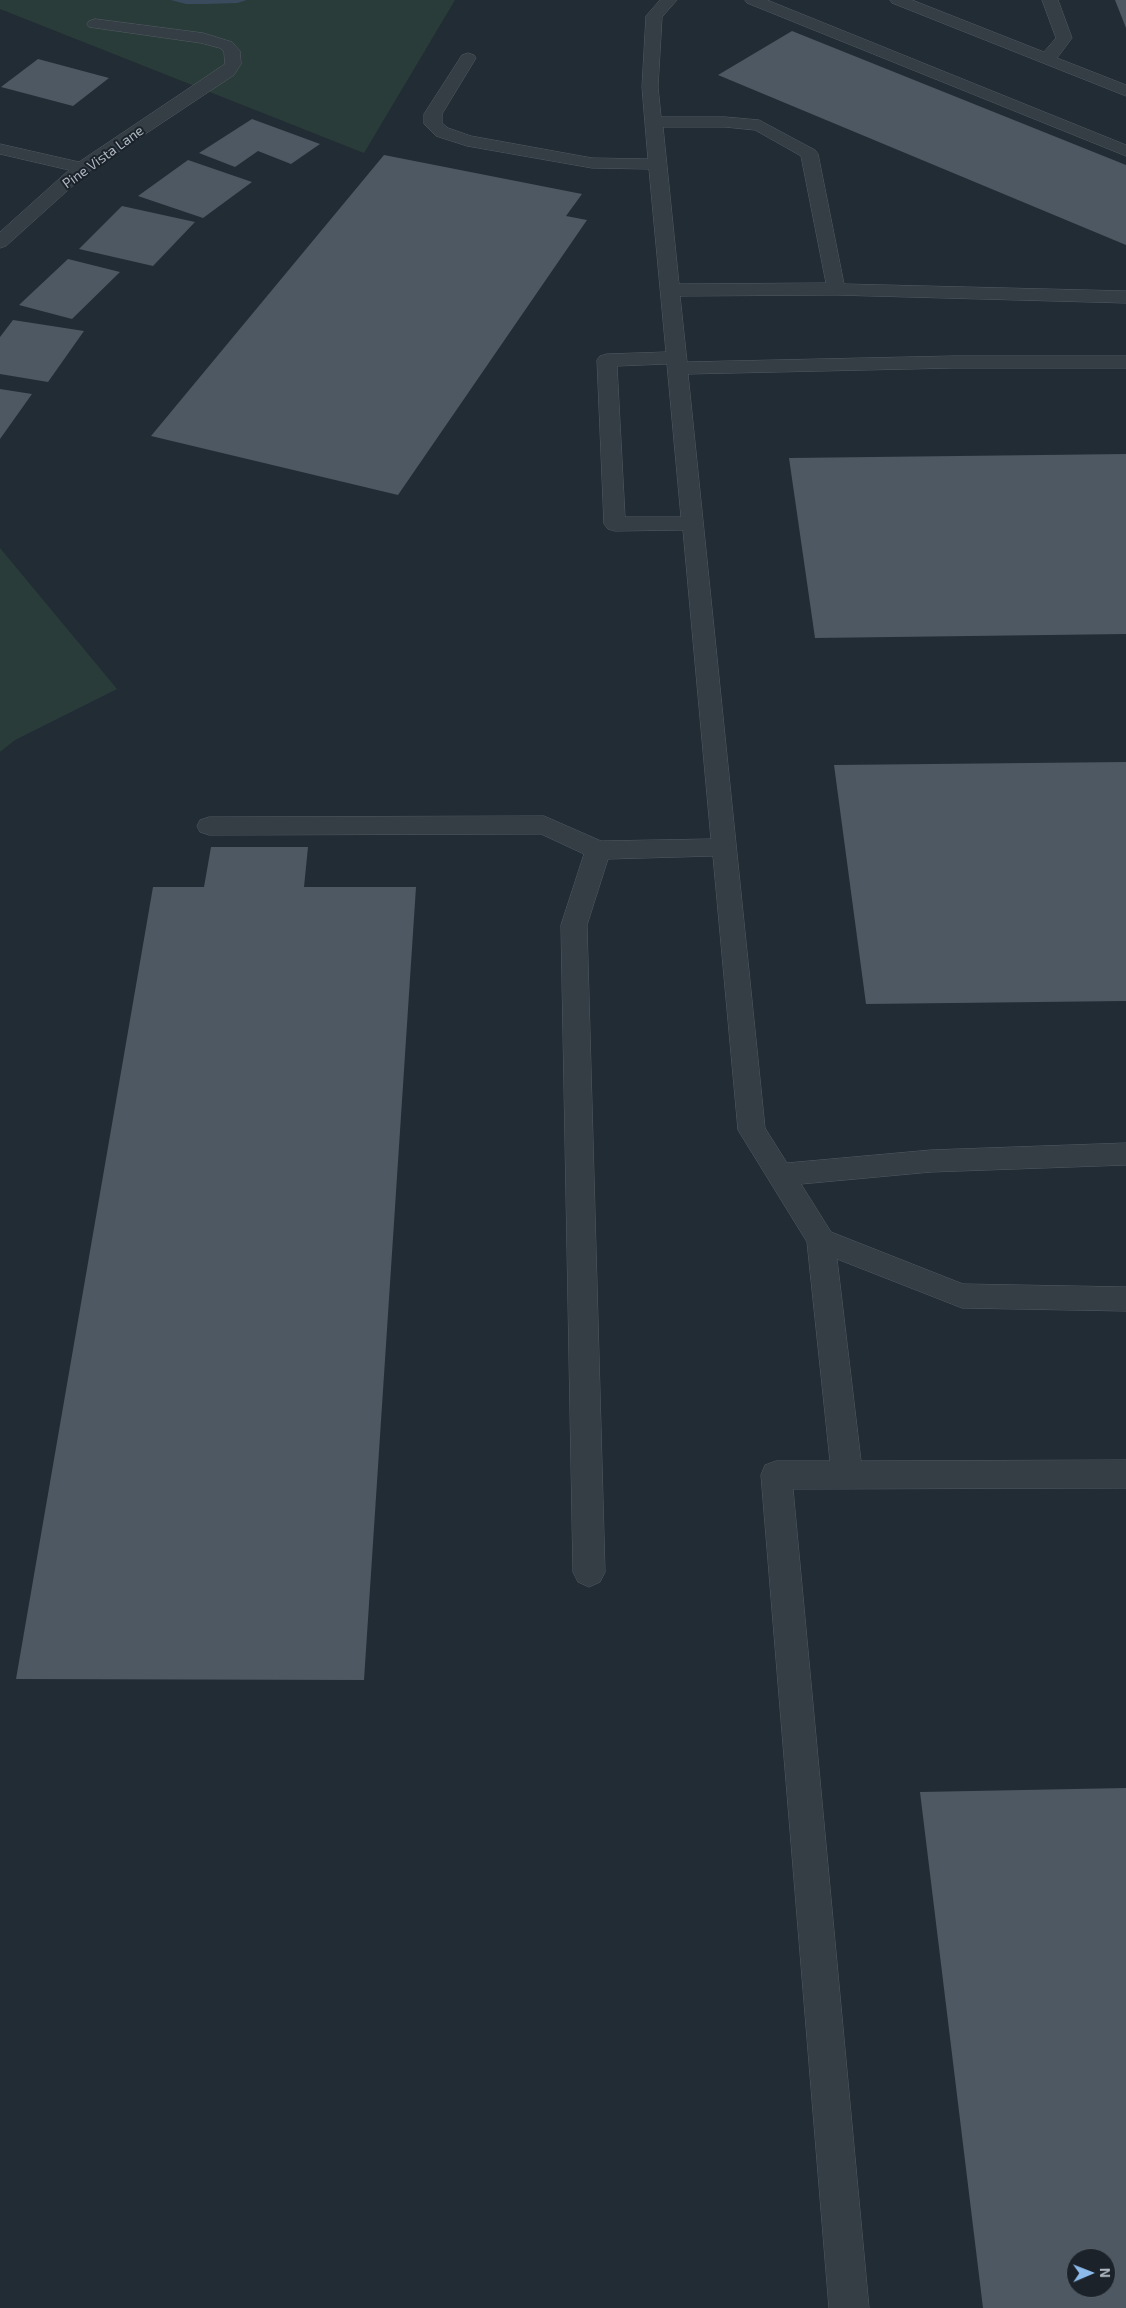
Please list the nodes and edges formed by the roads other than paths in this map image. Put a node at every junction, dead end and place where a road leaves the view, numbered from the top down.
1 (669, 0) edge
2 (753, 0) edge
3 (898, 0) edge
4 (1050, 0) edge
5 (942, 4) dead end
6 (926, 11) junction
7 (95, 24) dead end
8 (468, 58) dead end
9 (1046, 59) junction
10 (1126, 91) edge
11 (654, 122) junction
12 (0, 149) edge
13 (1126, 151) edge
14 (658, 164) junction
15 (82, 168) junction
16 (0, 242) edge
17 (836, 289) junction
18 (670, 290) junction
19 (1126, 297) edge
20 (1126, 362) edge
21 (678, 363) junction
22 (693, 523) junction
23 (210, 826) dead end
24 (724, 847) junction
25 (598, 850) junction
26 (1126, 1154) edge
27 (780, 1175) junction
28 (821, 1240) junction
29 (1126, 1299) edge
30 (1126, 1474) edge
31 (847, 1475) junction
32 (588, 1572) dead end
33 (850, 2308) edge

1 - 11 street
2 - 13 street
3 - 6 street
4 - 9 street
5 - 6 street
6 - 9 street
7 - 15 street, Pine Vista Lane
8 - 14 street
9 - 10 street
11 - 14 street
11 - 17 street
12 - 15 street
14 - 18 street
15 - 16 street, Pine Vista Lane
17 - 18 street
17 - 19 street
18 - 21 street
20 - 21 street
21 - 22 street
21 - 22 street
22 - 24 street
23 - 25 street
24 - 25 street
24 - 27 street
25 - 32 street
26 - 27 street
27 - 28 street
28 - 29 street
28 - 31 street
30 - 31 street
31 - 33 street

